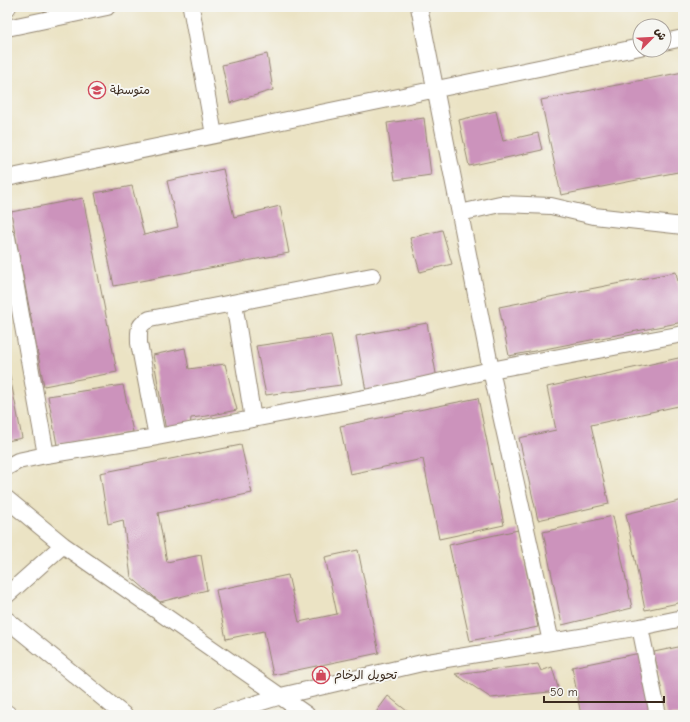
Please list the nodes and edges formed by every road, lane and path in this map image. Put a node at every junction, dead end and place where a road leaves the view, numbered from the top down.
1 (106, 7) edge
2 (191, 7) edge
3 (419, 7) edge
4 (7, 28) edge
5 (683, 38) edge
6 (672, 40) edge
7 (632, 49) edge
8 (434, 88) junction
9 (214, 135) junction
10 (7, 178) edge
11 (460, 213) junction
12 (683, 226) edge
13 (7, 237) edge
14 (372, 276) dead end
15 (234, 303) junction
16 (683, 334) edge
17 (491, 370) junction
18 (253, 419) junction
19 (157, 437) junction
20 (46, 455) junction
21 (7, 468) edge
22 (7, 499) edge
23 (63, 545) junction
24 (7, 595) edge
25 (683, 618) edge
26 (7, 620) edge
27 (640, 627) junction
28 (551, 642) junction
29 (281, 696) junction
30 (124, 715) edge
31 (220, 715) edge
32 (307, 715) edge
33 (658, 715) edge

1 - 4 street
2 - 9 street
3 - 8 street
5 - 6 street
7 - 8 street
8 - 9 street
8 - 11 street
9 - 10 street
11 - 12 street
11 - 17 street
13 - 20 street
14 - 15 street
15 - 18 street
15 - 19 street
16 - 17 street
17 - 18 street
17 - 28 street
18 - 19 street
19 - 20 street
20 - 21 street
22 - 23 street
23 - 24 street
23 - 29 street
25 - 27 street
26 - 30 street
27 - 28 street
27 - 33 street
28 - 29 street
29 - 31 street
29 - 32 street

